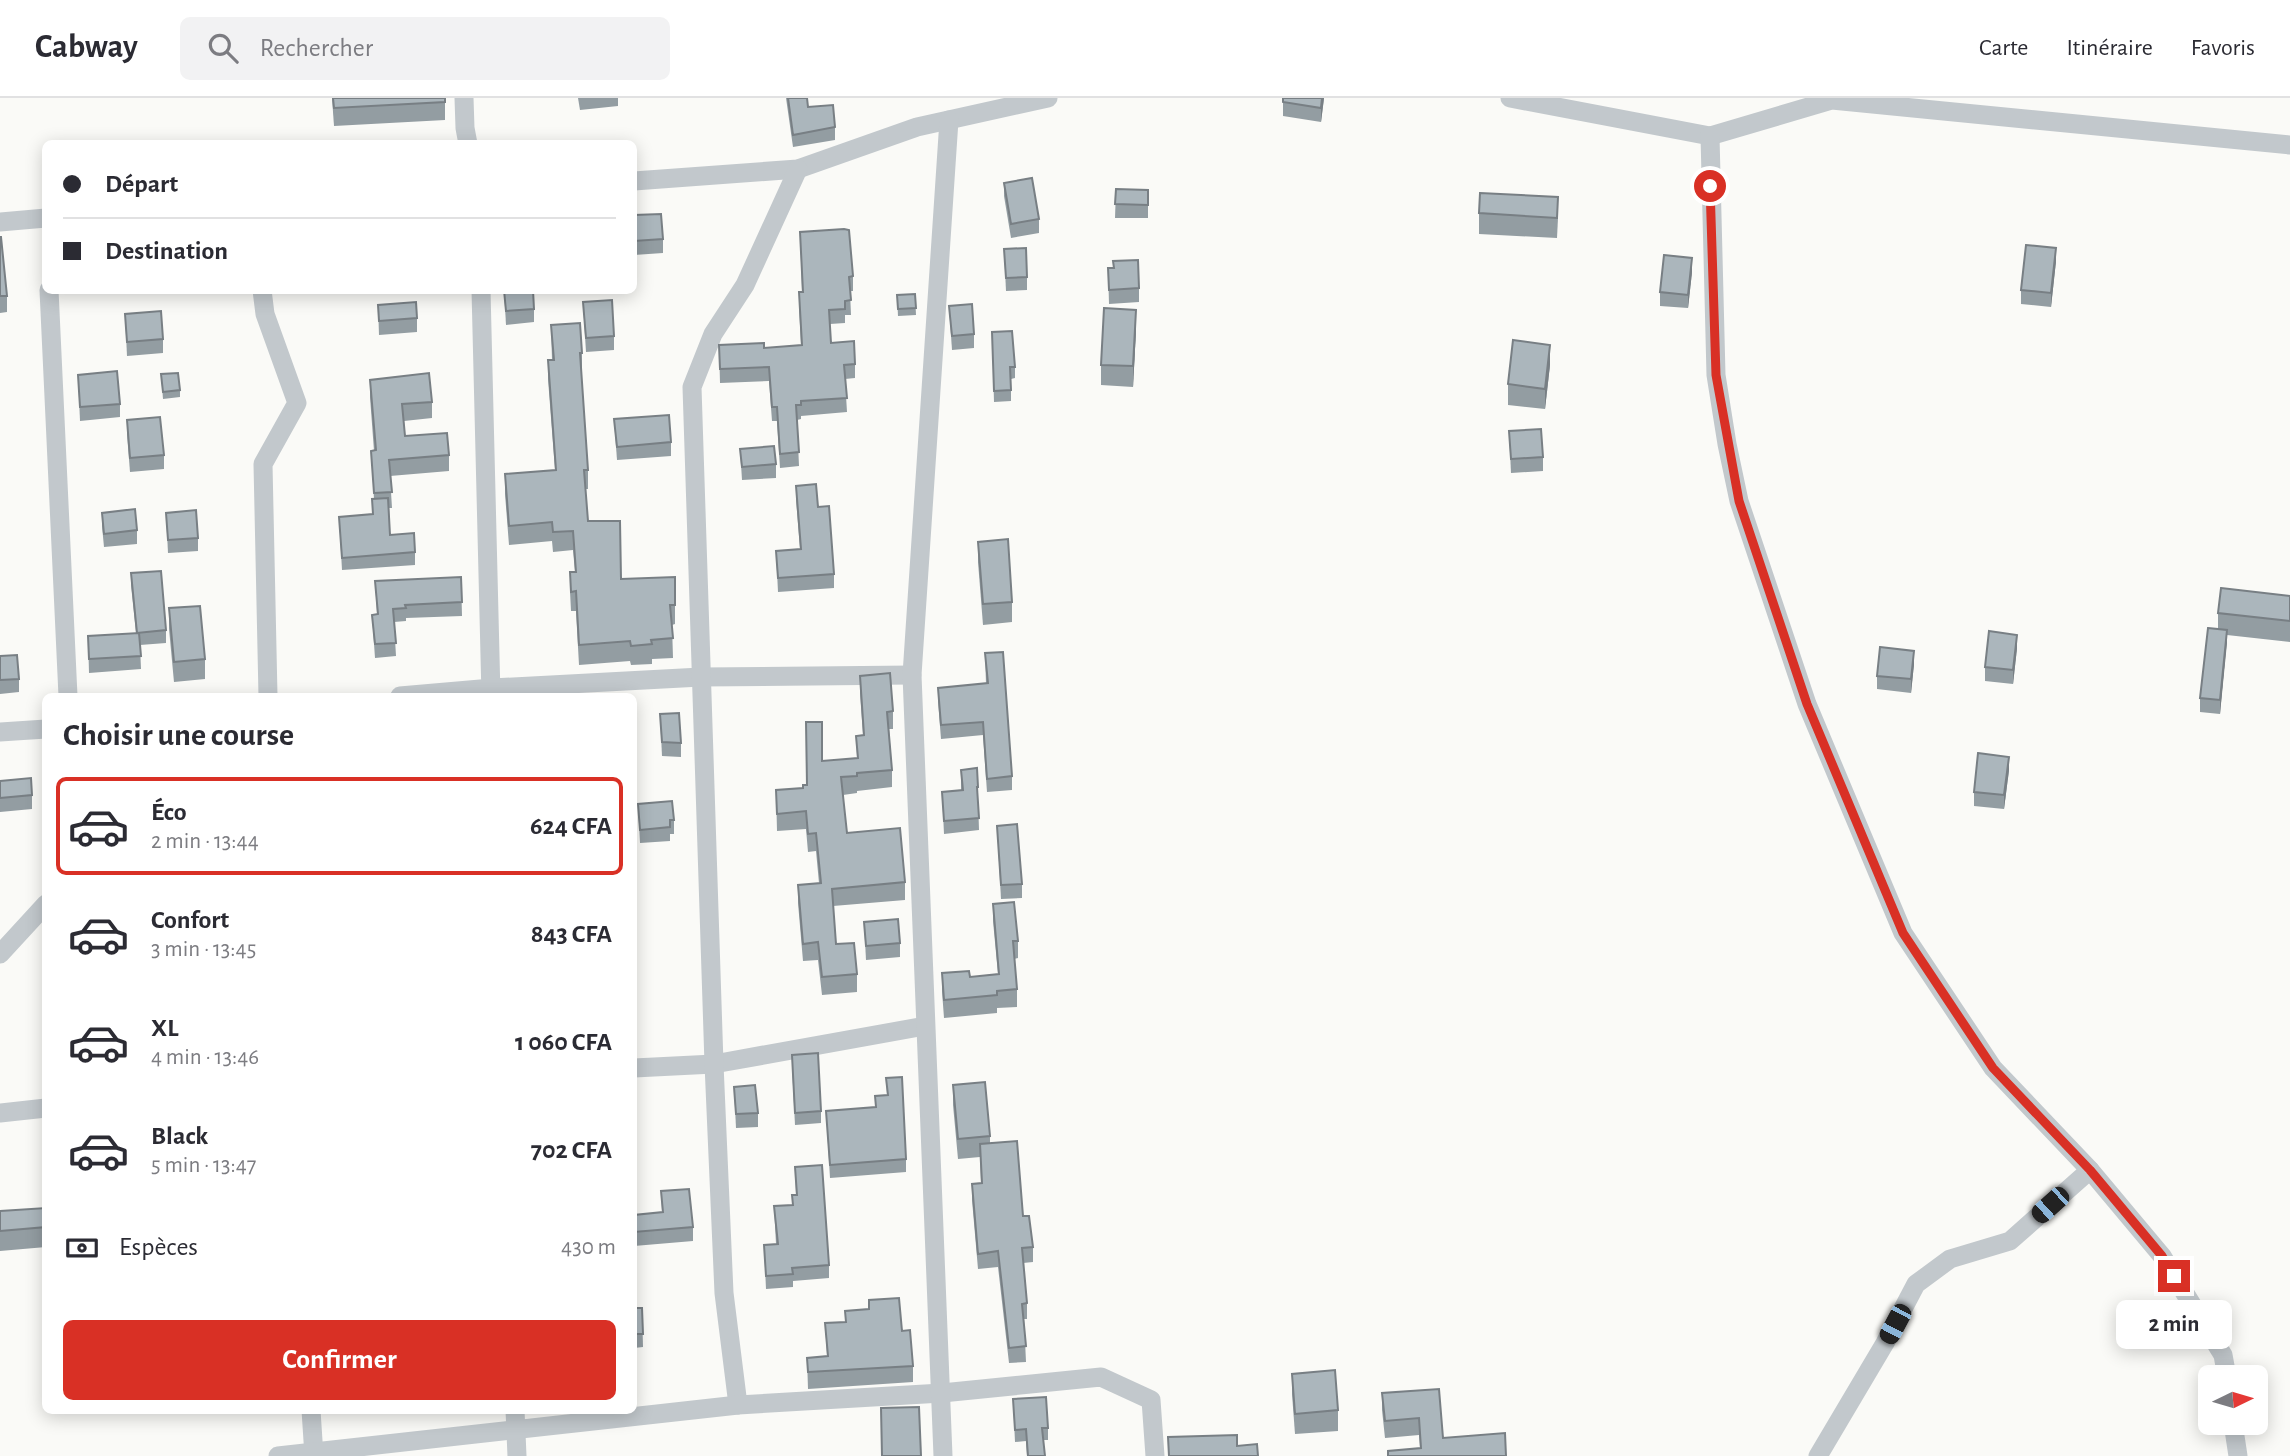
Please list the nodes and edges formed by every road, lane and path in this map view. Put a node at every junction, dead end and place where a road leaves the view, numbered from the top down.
1 (464, 98) edge
2 (1048, 98) edge
3 (1510, 98) edge
4 (949, 120) junction
5 (1710, 136) junction
6 (467, 140) edge
7 (2290, 145) edge
8 (797, 169) junction
9 (637, 181) edge
10 (42, 218) edge
11 (0, 222) edge
12 (49, 294) edge
13 (262, 294) edge
14 (481, 294) edge
15 (912, 675) junction
16 (701, 677) junction
17 (491, 692) edge
18 (68, 693) edge
19 (268, 693) edge
20 (468, 693) edge
21 (42, 729) edge
22 (0, 732) edge
23 (42, 908) edge
24 (0, 954) edge
25 (925, 1026) junction
26 (714, 1064) junction
27 (637, 1068) edge
28 (42, 1108) edge
29 (0, 1113) edge
30 (2090, 1170) junction
31 (2225, 1365) edge
32 (942, 1393) junction
33 (738, 1405) junction
34 (637, 1412) edge
35 (311, 1414) edge
36 (604, 1414) edge
37 (515, 1420) edge
38 (2235, 1435) edge
39 (314, 1454) edge
40 (278, 1456) edge
41 (517, 1456) edge
42 (943, 1456) edge
43 (1155, 1456) edge
44 (1818, 1456) edge
45 (2238, 1456) edge

1 - 6 street
2 - 4 street
3 - 5 street
4 - 8 street
4 - 15 street
5 - 7 street
5 - 30 street
8 - 9 street
8 - 16 street
10 - 11 street
12 - 18 street
13 - 19 street
14 - 17 street
15 - 16 street
15 - 25 street
16 - 17 street
16 - 26 street
17 - 20 street
21 - 22 street
23 - 24 street
25 - 26 street
25 - 32 street
26 - 27 street
26 - 33 street
28 - 29 street
30 - 31 street
30 - 44 street
32 - 33 street
32 - 42 street
32 - 43 street
33 - 34 street
35 - 39 street
36 - 37 street
37 - 39 street
37 - 41 street
38 - 45 street
39 - 40 street

